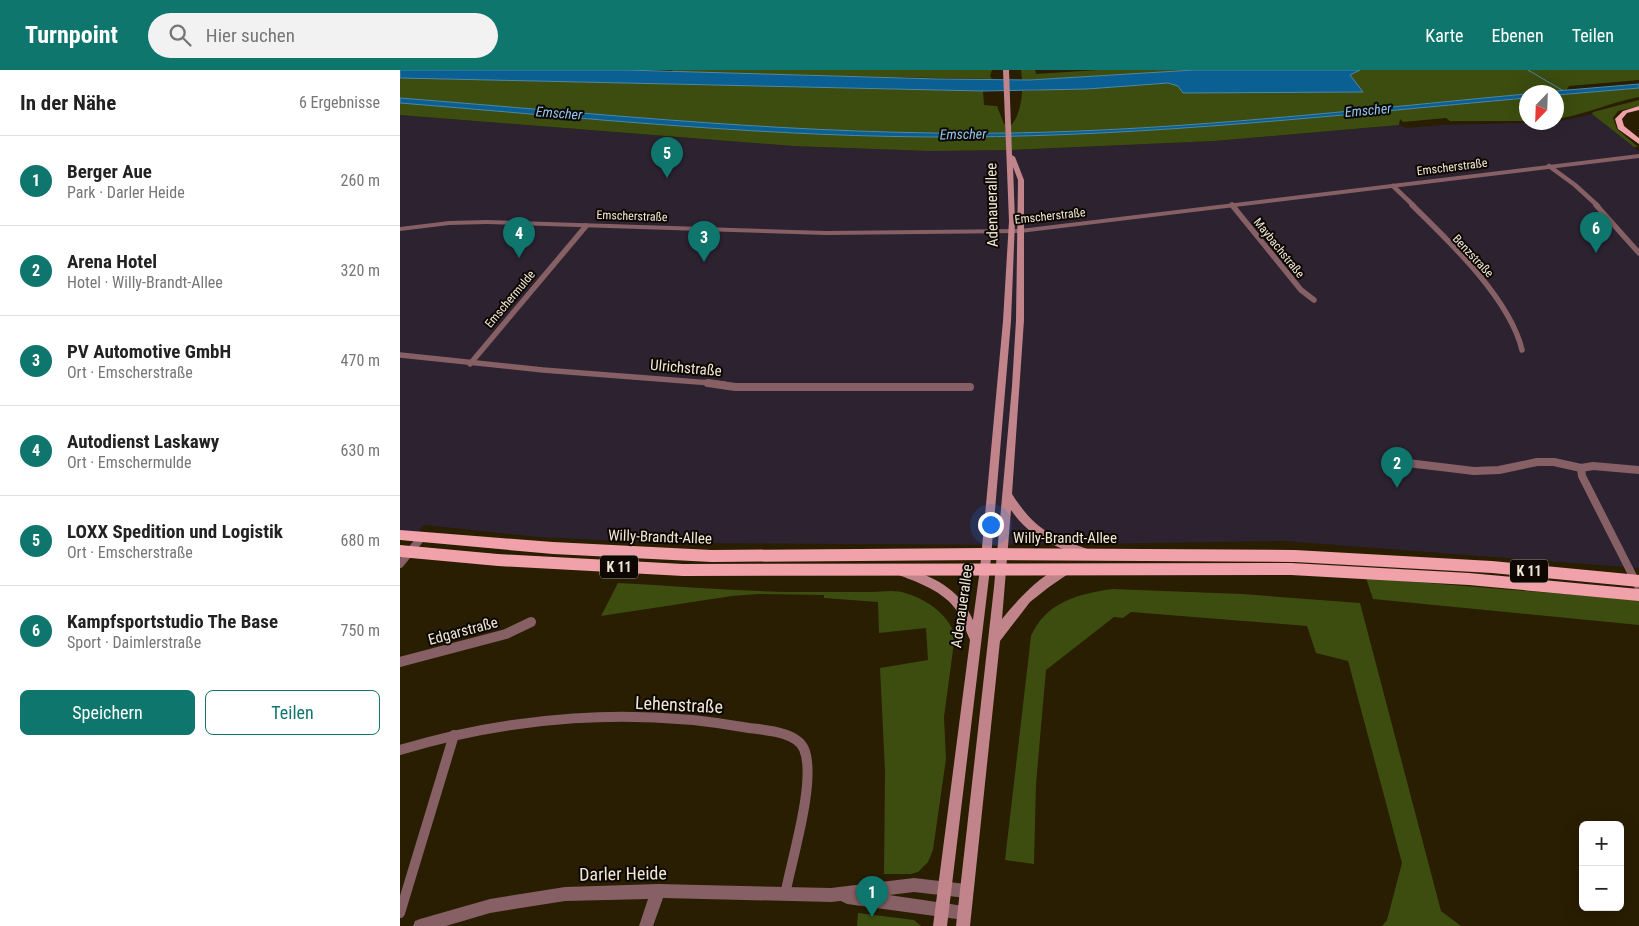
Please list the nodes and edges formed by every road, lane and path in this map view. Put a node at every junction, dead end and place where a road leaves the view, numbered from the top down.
1 (1006, 70) edge
2 (1639, 108) edge
3 (1637, 140) edge
4 (1010, 144) junction
5 (1639, 156) edge
6 (1549, 166) junction
7 (1393, 186) junction
8 (1232, 205) junction
9 (586, 226) junction
10 (400, 230) edge
11 (1016, 231) junction
12 (1639, 253) edge
13 (1314, 300) dead end
14 (1522, 350) dead end
15 (400, 355) edge
16 (470, 364) junction
17 (970, 387) dead end
18 (1399, 462) dead end
19 (1581, 468) junction
20 (1639, 470) edge
21 (1008, 496) junction
22 (400, 535) edge
23 (421, 538) junction
24 (404, 552) edge
25 (986, 554) junction
26 (1003, 554) junction
27 (1090, 554) junction
28 (400, 564) edge
29 (985, 569) junction
30 (1067, 569) junction
31 (1002, 570) junction
32 (899, 571) junction
33 (1638, 586) edge
34 (531, 622) dead end
35 (975, 638) junction
36 (994, 638) junction
37 (400, 662) edge
38 (454, 735) junction
39 (400, 750) edge
40 (943, 888) junction
41 (658, 891) junction
42 (966, 891) junction
43 (785, 895) junction
44 (831, 895) junction
45 (942, 910) junction
46 (400, 913) edge
47 (963, 919) edge
48 (420, 926) edge
49 (646, 926) edge
50 (940, 926) edge

1 - 4 main road
2 - 3 main road
4 - 11 main road, Adenauerallee
4 - 11 main road, Adenauerallee
5 - 6 street, Emscherstraße
6 - 7 street, Emscherstraße
6 - 12 street
7 - 8 street, Emscherstraße
7 - 14 street, Benzstraße
8 - 11 street, Emscherstraße
8 - 13 street, Maybachstraße
9 - 10 street, Emscherstraße
9 - 11 street, Emscherstraße
9 - 16 street, Emschermulde
11 - 21 main road, Adenauerallee
11 - 25 main road, Adenauerallee
15 - 16 street, Ulrichstraße
16 - 17 street, Ulrichstraße
18 - 19 street
19 - 20 street
19 - 33 street
21 - 26 main road, Adenauerallee
21 - 27 main road
22 - 23 main road, Willy-Brandt-Allee / K 11
23 - 24 street
23 - 25 main road, Willy-Brandt-Allee / K 11
24 - 28 street
24 - 32 main road, Willy-Brandt-Allee / K 11
25 - 26 main road, Willy-Brandt-Allee / K 11
25 - 29 main road, Adenauerallee
26 - 27 main road, Willy-Brandt-Allee / K 11
26 - 31 main road, Adenauerallee
27 - 33 main road, Willy-Brandt-Allee / K 11
29 - 31 main road, Willy-Brandt-Allee / K 11
29 - 32 main road, Willy-Brandt-Allee / K 11
29 - 35 main road, Adenauerallee
30 - 31 main road, Willy-Brandt-Allee / K 11
30 - 33 main road, Willy-Brandt-Allee / K 11
30 - 36 main road
31 - 36 main road, Adenauerallee
32 - 35 main road
34 - 37 street, Edgarstraße
35 - 40 main road, Adenauerallee
36 - 42 main road, Adenauerallee
38 - 39 street, Lehenstraße
38 - 43 street, Lehenstraße
38 - 46 street
40 - 42 street, Darler Heide
40 - 44 street, Darler Heide
40 - 45 main road, Adenauerallee
41 - 43 street, Darler Heide
41 - 48 street, Darler Heide
41 - 49 street
42 - 47 main road, Adenauerallee
43 - 44 street, Darler Heide
44 - 45 street, Darler Heide
45 - 47 street, Darler Heide
45 - 50 main road, Adenauerallee

